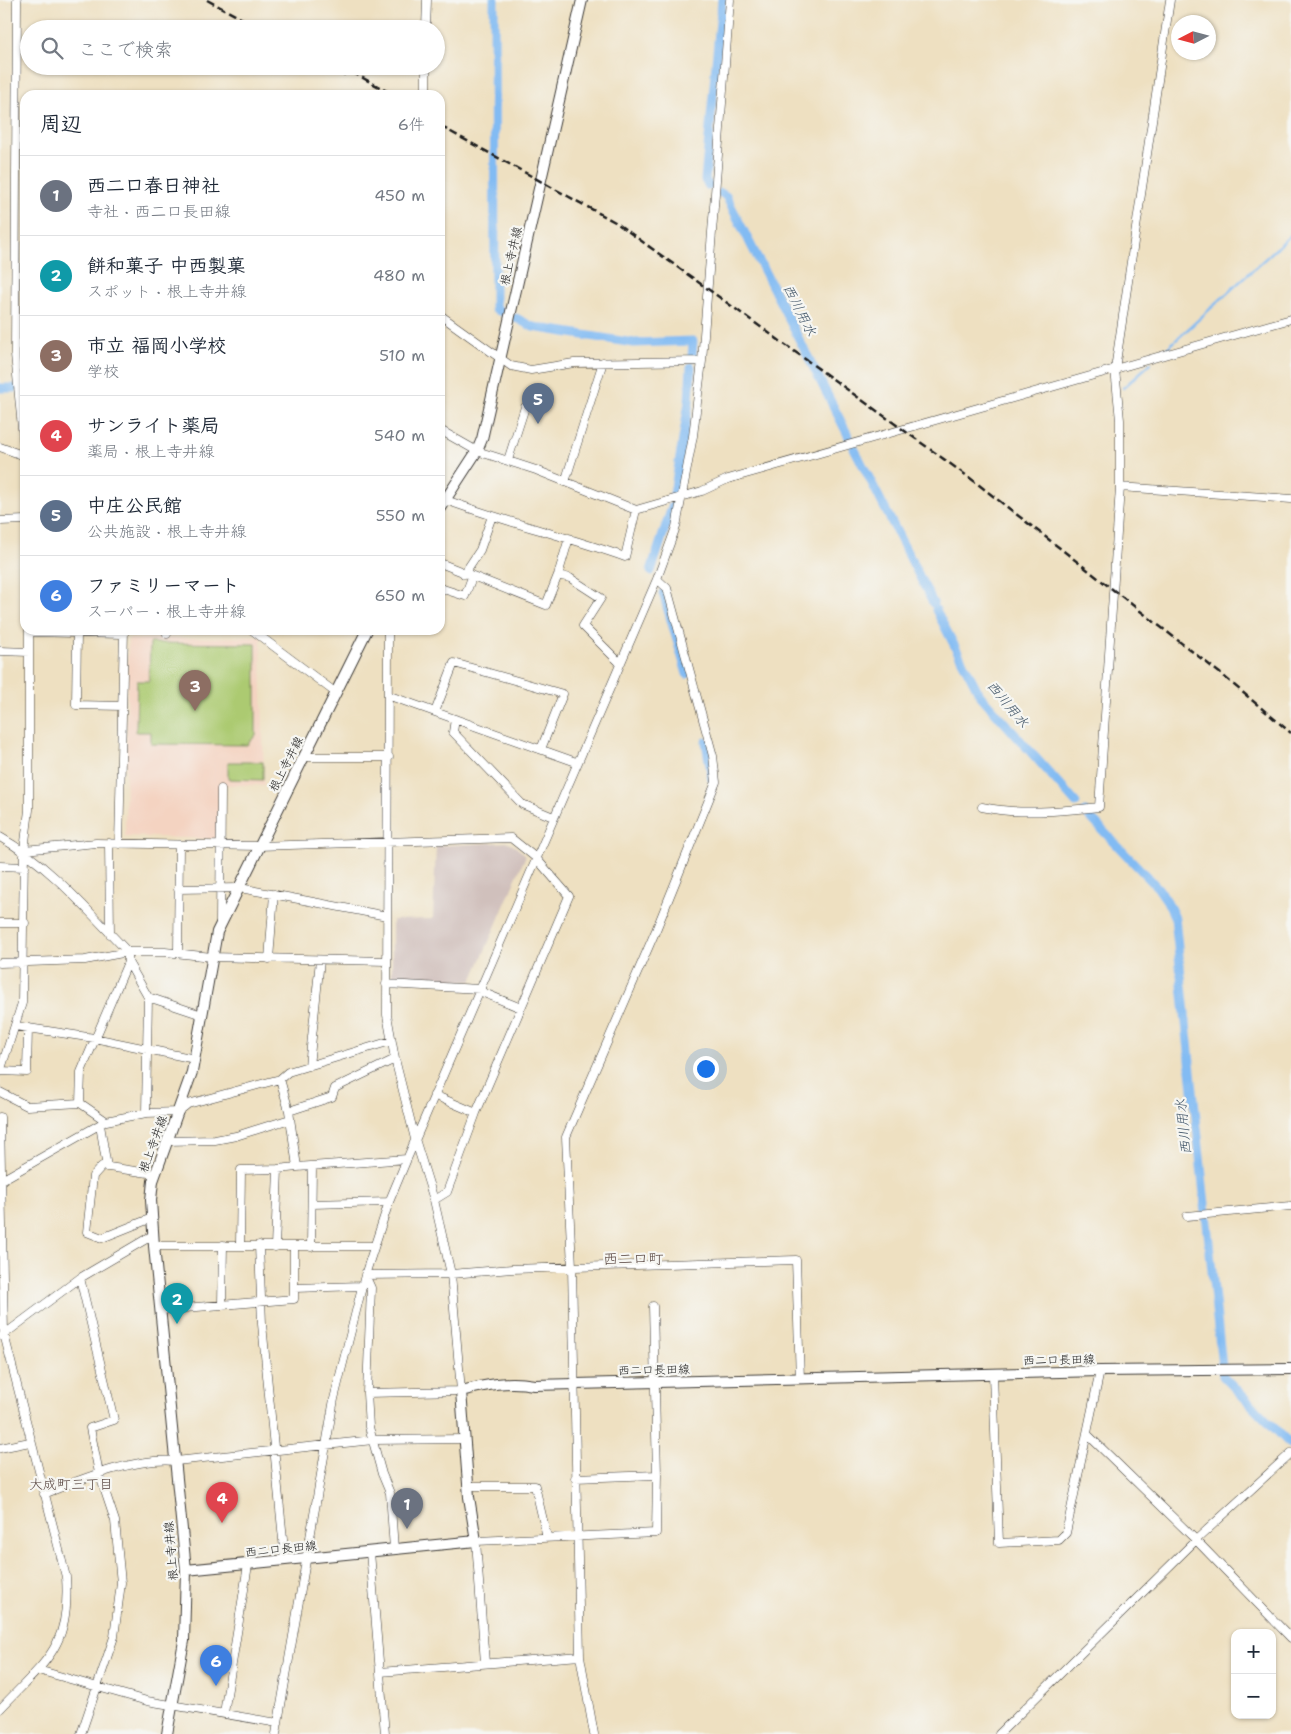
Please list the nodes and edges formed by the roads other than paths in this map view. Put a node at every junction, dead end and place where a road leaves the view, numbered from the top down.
1 (17, 0) edge
2 (427, 0) edge
3 (582, 0) edge
4 (730, 0) edge
5 (1170, 0) edge
6 (426, 20) edge
7 (426, 75) edge
8 (426, 90) edge
9 (16, 192) junction
10 (20, 192) edge
11 (445, 319) edge
12 (1291, 319) edge
13 (500, 361) junction
14 (702, 361) junction
15 (603, 362) junction
16 (1115, 369) junction
17 (20, 406) edge
18 (525, 407) dead end
19 (445, 433) edge
20 (0, 447) edge
21 (477, 450) junction
22 (20, 456) edge
23 (508, 460) junction
24 (565, 482) junction
25 (1120, 487) junction
26 (683, 497) junction
27 (1291, 498) edge
28 (445, 501) edge
29 (445, 504) edge
30 (636, 510) junction
31 (492, 516) junction
32 (20, 520) edge
33 (0, 521) edge
34 (569, 538) junction
35 (445, 565) edge
36 (558, 575) junction
37 (468, 576) junction
38 (657, 578) junction
39 (445, 590) edge
40 (29, 635) edge
41 (77, 635) edge
42 (124, 635) edge
43 (260, 635) edge
44 (365, 635) edge
45 (388, 635) edge
46 (0, 651) edge
47 (29, 652) junction
48 (619, 662) junction
49 (336, 693) junction
50 (390, 696) junction
51 (122, 706) junction
52 (435, 712) junction
53 (455, 719) junction
54 (541, 749) junction
55 (304, 757) junction
56 (389, 757) junction
57 (576, 762) junction
58 (221, 789) dead end
59 (982, 807) dead end
60 (553, 817) junction
61 (0, 837) edge
62 (109, 843) junction
63 (389, 843) junction
64 (120, 844) junction
65 (179, 845) junction
66 (219, 846) junction
67 (258, 846) junction
68 (24, 850) junction
69 (536, 858) junction
70 (0, 866) edge
71 (25, 867) junction
72 (219, 888) junction
73 (240, 888) junction
74 (178, 889) junction
75 (274, 894) junction
76 (388, 916) junction
77 (0, 923) edge
78 (25, 923) junction
79 (220, 927) junction
80 (110, 934) junction
81 (128, 952) junction
82 (178, 953) junction
83 (212, 957) junction
84 (269, 958) junction
85 (320, 960) junction
86 (386, 961) junction
87 (128, 962) junction
88 (0, 963) edge
89 (24, 963) junction
90 (386, 984) junction
91 (480, 989) junction
92 (148, 997) junction
93 (520, 1008) junction
94 (202, 1015) junction
95 (15, 1026) junction
96 (28, 1028) junction
97 (94, 1038) junction
98 (391, 1041) junction
99 (146, 1049) junction
100 (194, 1059) junction
101 (395, 1059) junction
102 (309, 1066) junction
103 (0, 1072) edge
104 (280, 1079) junction
105 (0, 1092) edge
106 (434, 1095) junction
107 (80, 1103) junction
108 (178, 1112) junction
109 (476, 1113) junction
110 (146, 1114) junction
111 (289, 1115) junction
112 (0, 1118) edge
113 (103, 1123) junction
114 (415, 1139) junction
115 (167, 1142) junction
116 (407, 1159) junction
117 (107, 1167) junction
118 (297, 1167) junction
119 (312, 1167) junction
120 (278, 1170) junction
121 (155, 1174) junction
122 (1, 1181) edge
123 (434, 1200) junction
124 (389, 1202) junction
125 (312, 1204) junction
126 (1291, 1206) edge
127 (1187, 1216) dead end
128 (152, 1218) junction
129 (153, 1235) junction
130 (223, 1245) junction
131 (240, 1245) junction
132 (259, 1245) junction
133 (154, 1246) junction
134 (294, 1246) junction
135 (374, 1246) junction
136 (275, 1247) junction
137 (311, 1247) junction
138 (572, 1267) junction
139 (451, 1274) junction
140 (365, 1275) junction
141 (80, 1278) junction
142 (362, 1286) junction
143 (294, 1288) junction
144 (260, 1302) junction
145 (222, 1305) junction
146 (654, 1306) dead end
147 (160, 1310) junction
148 (2, 1335) edge
149 (1291, 1369) edge
150 (1100, 1371) junction
151 (993, 1374) junction
152 (800, 1379) junction
153 (655, 1382) junction
154 (575, 1384) junction
155 (461, 1391) junction
156 (368, 1393) junction
157 (1087, 1434) junction
158 (465, 1439) junction
159 (373, 1440) junction
160 (30, 1442) junction
161 (325, 1446) junction
162 (0, 1448) edge
163 (274, 1451) junction
164 (1291, 1453) edge
165 (176, 1461) junction
166 (99, 1473) junction
167 (657, 1475) junction
168 (575, 1478) junction
169 (468, 1486) junction
170 (44, 1494) junction
171 (577, 1536) junction
172 (547, 1538) junction
173 (1196, 1540) junction
174 (476, 1541) junction
175 (394, 1549) junction
176 (370, 1552) junction
177 (307, 1559) junction
178 (285, 1560) junction
179 (248, 1565) junction
180 (186, 1570) junction
181 (1291, 1638) edge
182 (580, 1656) junction
183 (484, 1663) junction
184 (38, 1670) junction
185 (380, 1672) junction
186 (96, 1688) junction
187 (171, 1704) junction
188 (0, 1709) edge
189 (224, 1713) junction
190 (278, 1723) junction
191 (81, 1734) edge
192 (167, 1734) edge
193 (276, 1734) edge
194 (385, 1734) edge
195 (594, 1734) edge
196 (999, 1734) edge

1 - 9 street
2 - 6 street
3 - 13 main road, 根上寺井線
4 - 14 street
5 - 16 street
7 - 8 street
9 - 10 street
9 - 17 street
11 - 13 street
12 - 16 street
13 - 15 street
13 - 21 main road, 根上寺井線
14 - 15 street
14 - 26 street
15 - 24 street
16 - 25 street
16 - 26 street
18 - 23 street
19 - 21 street
20 - 22 street
21 - 23 street
21 - 28 main road, 根上寺井線
23 - 24 street
24 - 30 street
25 - 27 street
25 - 59 street
26 - 30 street
26 - 38 street
29 - 31 street
30 - 34 street
31 - 34 street
31 - 37 street
32 - 33 street
34 - 36 street
35 - 37 street
36 - 37 street
36 - 48 street
37 - 39 street
38 - 48 street
38 - 138 street
40 - 47 street
41 - 51 street
42 - 51 street
43 - 49 street
44 - 49 main road, 根上寺井線
45 - 50 street
46 - 47 street
47 - 68 street
48 - 57 street
49 - 55 main road, 根上寺井線
50 - 52 street
50 - 56 street
51 - 64 street
52 - 53 street
52 - 54 street
53 - 54 street
53 - 60 street
54 - 57 street
55 - 56 street
55 - 67 main road, 根上寺井線
56 - 63 street
57 - 60 street
58 - 66 street
60 - 69 street
61 - 68 street
62 - 64 street
62 - 68 street
62 - 80 street
63 - 67 street
63 - 69 street
63 - 76 street
64 - 65 street
65 - 66 street
65 - 74 street
66 - 67 street
66 - 72 street
67 - 73 main road, 根上寺井線
68 - 71 street
68 - 80 street
69 - 91 street
69 - 93 street
70 - 71 street
71 - 78 street
72 - 73 street
72 - 74 street
72 - 79 street
73 - 75 street
73 - 79 main road, 根上寺井線
74 - 82 street
75 - 76 street
75 - 84 street
76 - 86 street
77 - 78 street
78 - 89 street
79 - 83 main road, 根上寺井線
80 - 81 street
81 - 82 street
81 - 87 street
81 - 89 street
82 - 83 street
83 - 84 street
83 - 94 main road, 根上寺井線
84 - 85 street
85 - 86 street
85 - 102 street
86 - 90 street
87 - 92 street
87 - 97 street
88 - 89 street
89 - 95 street
90 - 91 street
90 - 98 street
91 - 93 street
91 - 106 street
92 - 94 street
92 - 99 street
93 - 109 street
94 - 100 main road, 根上寺井線
95 - 96 street
95 - 103 street
96 - 97 street
96 - 103 street
97 - 99 street
97 - 107 street
98 - 101 street
98 - 102 street
99 - 100 street
99 - 110 street
100 - 108 main road, 根上寺井線
101 - 111 street
101 - 114 street
102 - 104 street
104 - 108 street
104 - 111 street
105 - 107 street
106 - 109 street
106 - 114 street
107 - 113 street
108 - 110 street
108 - 115 main road, 根上寺井線
109 - 123 street
110 - 113 street
111 - 115 street
111 - 118 street
112 - 122 street
113 - 117 street
113 - 122 street
114 - 116 street
114 - 123 street
115 - 121 main road, 根上寺井線
116 - 119 street
116 - 124 street
117 - 121 street
117 - 128 street
118 - 119 street
118 - 120 street
119 - 125 street
120 - 131 street
120 - 136 street
121 - 128 main road, 根上寺井線
122 - 148 street
123 - 139 street
124 - 125 street
124 - 135 street
125 - 137 street
126 - 127 street
128 - 129 main road, 根上寺井線
129 - 133 main road, 根上寺井線
129 - 141 street
130 - 131 street
130 - 133 street
130 - 145 street
131 - 132 street
132 - 136 street
132 - 144 street
133 - 147 main road, 根上寺井線
134 - 136 street
134 - 137 street
134 - 143 street
135 - 137 street
135 - 140 street
138 - 139 street
138 - 152 street
138 - 154 street
139 - 140 street
139 - 155 street
140 - 142 street
140 - 156 street
141 - 148 street
141 - 166 street
142 - 143 street
142 - 161 street
143 - 144 street
144 - 145 street
144 - 163 street
145 - 147 street
146 - 153 street
147 - 165 main road, 根上寺井線
148 - 160 street
149 - 150 main road, 西二口長田線
150 - 151 main road, 西二口長田線
150 - 157 street
151 - 152 main road, 西二口長田線
151 - 157 street
152 - 153 main road, 西二口長田線
153 - 154 main road, 西二口長田線
153 - 167 street
154 - 155 main road, 西二口長田線
154 - 168 street
155 - 156 street
155 - 158 main road
156 - 159 street
157 - 173 street
158 - 159 street
158 - 169 main road
159 - 161 street
159 - 175 street
160 - 162 street
160 - 170 street
161 - 163 street
161 - 177 street
163 - 165 street
163 - 178 street
164 - 173 street
165 - 166 street
165 - 180 main road, 根上寺井線
166 - 170 street
166 - 186 street
167 - 168 street
167 - 171 street
168 - 171 street
169 - 172 street
169 - 174 main road
170 - 184 street
171 - 172 street
171 - 182 street
172 - 174 street
173 - 181 street
173 - 196 street
174 - 175 main road, 西二口長田線
174 - 183 street
175 - 176 main road, 西二口長田線
176 - 177 main road, 西二口長田線
176 - 185 street
177 - 178 main road, 西二口長田線
177 - 190 street
178 - 179 main road, 西二口長田線
179 - 180 main road, 西二口長田線
179 - 189 street
180 - 187 main road, 根上寺井線
182 - 183 street
182 - 195 street
183 - 185 street
184 - 186 street
184 - 188 street
185 - 194 street
186 - 187 street
186 - 191 street
187 - 189 street
187 - 192 main road, 根上寺井線
189 - 190 street
190 - 193 street

